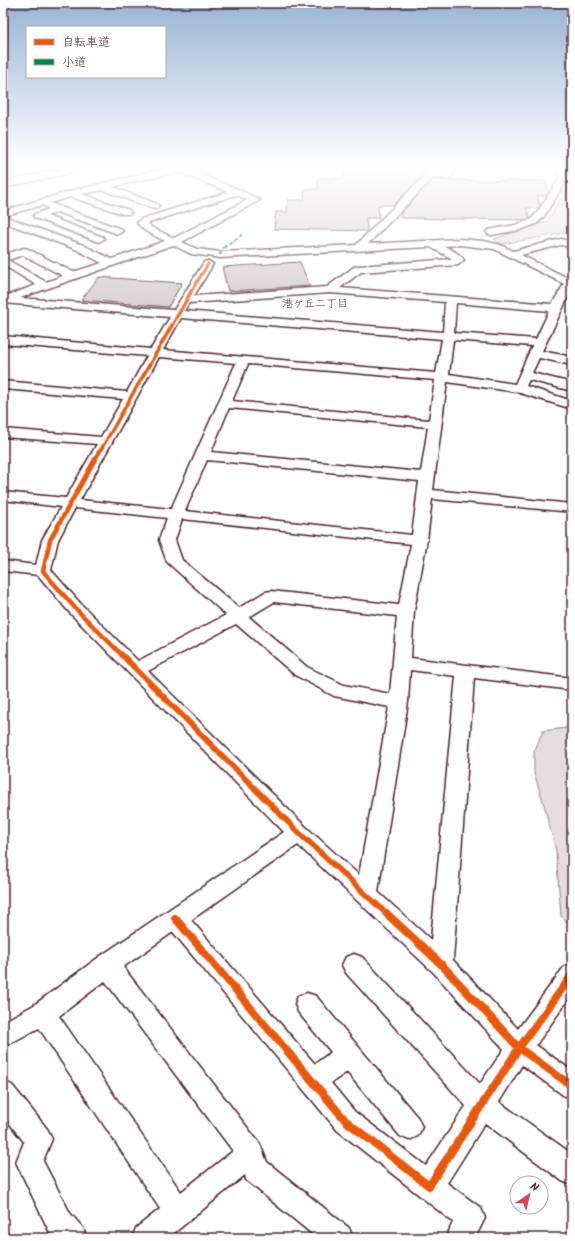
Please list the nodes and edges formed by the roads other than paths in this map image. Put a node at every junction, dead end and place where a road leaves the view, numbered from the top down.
1 (17, 224) edge
2 (60, 224) edge
3 (98, 224) edge
4 (143, 224) edge
5 (207, 224) edge
6 (382, 224) edge
7 (528, 224) edge
8 (491, 232) dead end
9 (99, 238) junction
10 (175, 241) junction
11 (433, 244) junction
12 (572, 245) edge
13 (80, 247) junction
14 (358, 248) junction
15 (169, 250) dead end
16 (412, 253) dead end
17 (512, 254) junction
18 (3, 258) edge
19 (3, 261) edge
20 (111, 263) junction
21 (208, 264) junction
22 (72, 276) junction
23 (571, 282) edge
24 (45, 286) junction
25 (330, 290) junction
26 (3, 300) edge
27 (187, 300) junction
28 (451, 300) junction
29 (556, 308) junction
30 (177, 314) junction
31 (448, 336) junction
32 (3, 340) edge
33 (537, 348) junction
34 (156, 352) junction
35 (244, 360) junction
36 (572, 361) edge
37 (525, 375) junction
38 (441, 377) junction
39 (3, 385) edge
40 (572, 387) edge
41 (519, 388) junction
42 (132, 396) junction
43 (225, 404) junction
44 (572, 405) edge
45 (434, 424) junction
46 (3, 433) edge
47 (106, 441) junction
48 (203, 455) junction
49 (426, 477) junction
50 (426, 494) junction
51 (3, 496) edge
52 (71, 503) junction
53 (572, 508) edge
54 (176, 514) junction
55 (419, 540) junction
56 (3, 566) edge
57 (43, 571) junction
58 (406, 611) junction
59 (237, 617) junction
60 (403, 663) junction
61 (136, 669) junction
62 (465, 672) junction
63 (572, 684) edge
64 (399, 702) junction
65 (298, 832) junction
66 (367, 894) junction
67 (175, 918) junction
68 (441, 964) junction
69 (107, 965) junction
70 (354, 965) dead end
71 (572, 975) edge
72 (307, 1004) dead end
73 (43, 1013) junction
74 (3, 1035) edge
75 (519, 1048) junction
76 (349, 1055) junction
77 (313, 1080) junction
78 (572, 1086) edge
79 (3, 1094) edge
80 (482, 1105) junction
81 (408, 1127) dead end
82 (251, 1152) junction
83 (572, 1171) edge
84 (430, 1186) junction
85 (178, 1211) junction
86 (73, 1238) edge
87 (146, 1238) edge
88 (339, 1238) edge
89 (460, 1238) edge

1 - 13 street
2 - 9 street
3 - 9 street
4 - 10 street
5 - 10 street
6 - 14 street
7 - 8 street
9 - 13 street
10 - 14 street
10 - 20 street
11 - 14 street
11 - 17 street
11 - 25 street
12 - 17 street
13 - 20 street
15 - 21 street
16 - 21 street
17 - 23 street
18 - 22 street
19 - 24 street
20 - 22 street
21 - 27 street
22 - 24 street
23 - 29 street
24 - 26 street
25 - 27 street
25 - 28 street
26 - 30 street
27 - 30 street
28 - 29 street
28 - 31 street
29 - 33 street
30 - 31 street
30 - 34 street
31 - 33 street
31 - 38 street
32 - 34 street
33 - 36 street
33 - 37 street
34 - 35 street
34 - 42 street
35 - 38 street
35 - 43 street
37 - 40 street
37 - 41 street
38 - 41 street
38 - 45 street
39 - 42 street
41 - 44 street
42 - 47 street
43 - 45 street
43 - 48 street
45 - 49 street
46 - 47 street
47 - 52 street
48 - 49 street
48 - 54 street
49 - 50 street
50 - 53 street
50 - 55 street
51 - 52 street
52 - 54 street
52 - 57 street
54 - 55 street
54 - 59 street
55 - 58 street
56 - 57 street
57 - 61 street
58 - 59 street
58 - 60 street
59 - 61 street
59 - 64 street
60 - 62 street
60 - 64 street
61 - 65 street
62 - 63 street
62 - 68 street
64 - 66 street
65 - 66 street
65 - 67 street
66 - 68 street
67 - 69 street
67 - 77 street
68 - 75 street
69 - 73 street
69 - 82 street
70 - 80 street
71 - 75 street
72 - 76 street
73 - 74 street
73 - 85 street
75 - 78 street
75 - 80 street
76 - 77 street
76 - 81 street
77 - 84 street
79 - 86 street
80 - 83 street
80 - 84 street
82 - 85 street
82 - 88 street
84 - 89 street
85 - 87 street

